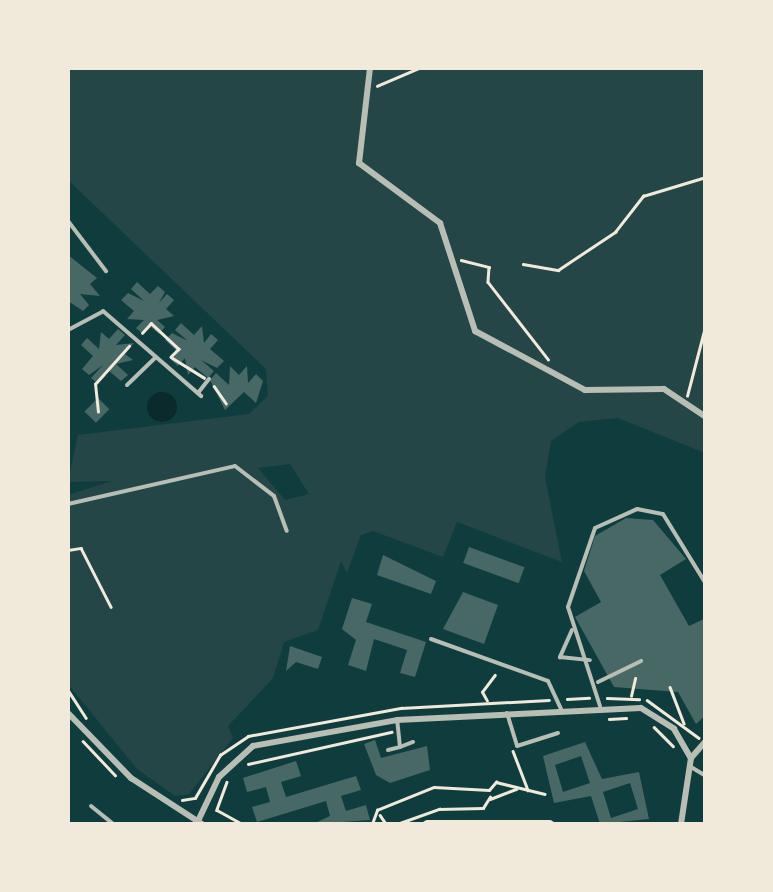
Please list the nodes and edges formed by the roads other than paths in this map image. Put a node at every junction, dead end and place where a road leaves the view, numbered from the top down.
1 (370, 68) edge
2 (68, 221) edge
3 (106, 272) dead end
4 (68, 330) edge
5 (156, 356) junction
6 (209, 379) dead end
7 (127, 385) dead end
8 (706, 417) edge
9 (68, 504) edge
10 (286, 531) dead end
11 (706, 584) edge
12 (574, 630) junction
13 (431, 639) dead end
14 (590, 660) junction
15 (640, 661) dead end
16 (598, 682) junction
17 (560, 710) junction
18 (601, 710) junction
19 (68, 712) edge
20 (507, 713) junction
21 (397, 720) junction
22 (558, 733) dead end
23 (706, 741) edge
24 (413, 742) dead end
25 (400, 747) junction
26 (388, 750) dead end
27 (691, 763) junction
28 (706, 776) edge
29 (91, 806) dead end
30 (200, 823) edge
31 (113, 824) edge
32 (426, 824) edge
33 (548, 824) edge
34 (680, 824) edge

1 - 8 street
2 - 3 lane
4 - 5 lane
5 - 6 lane
5 - 7 lane
9 - 10 lane
11 - 12 lane
12 - 14 lane
12 - 14 lane
13 - 17 lane
14 - 16 lane
15 - 16 lane
16 - 18 lane
17 - 18 street
17 - 20 street
18 - 27 street
19 - 30 street
20 - 21 street
20 - 22 lane
21 - 25 lane
21 - 30 street
23 - 27 street
24 - 25 lane
25 - 26 lane
27 - 28 lane
27 - 34 street
29 - 31 lane
32 - 33 main road

